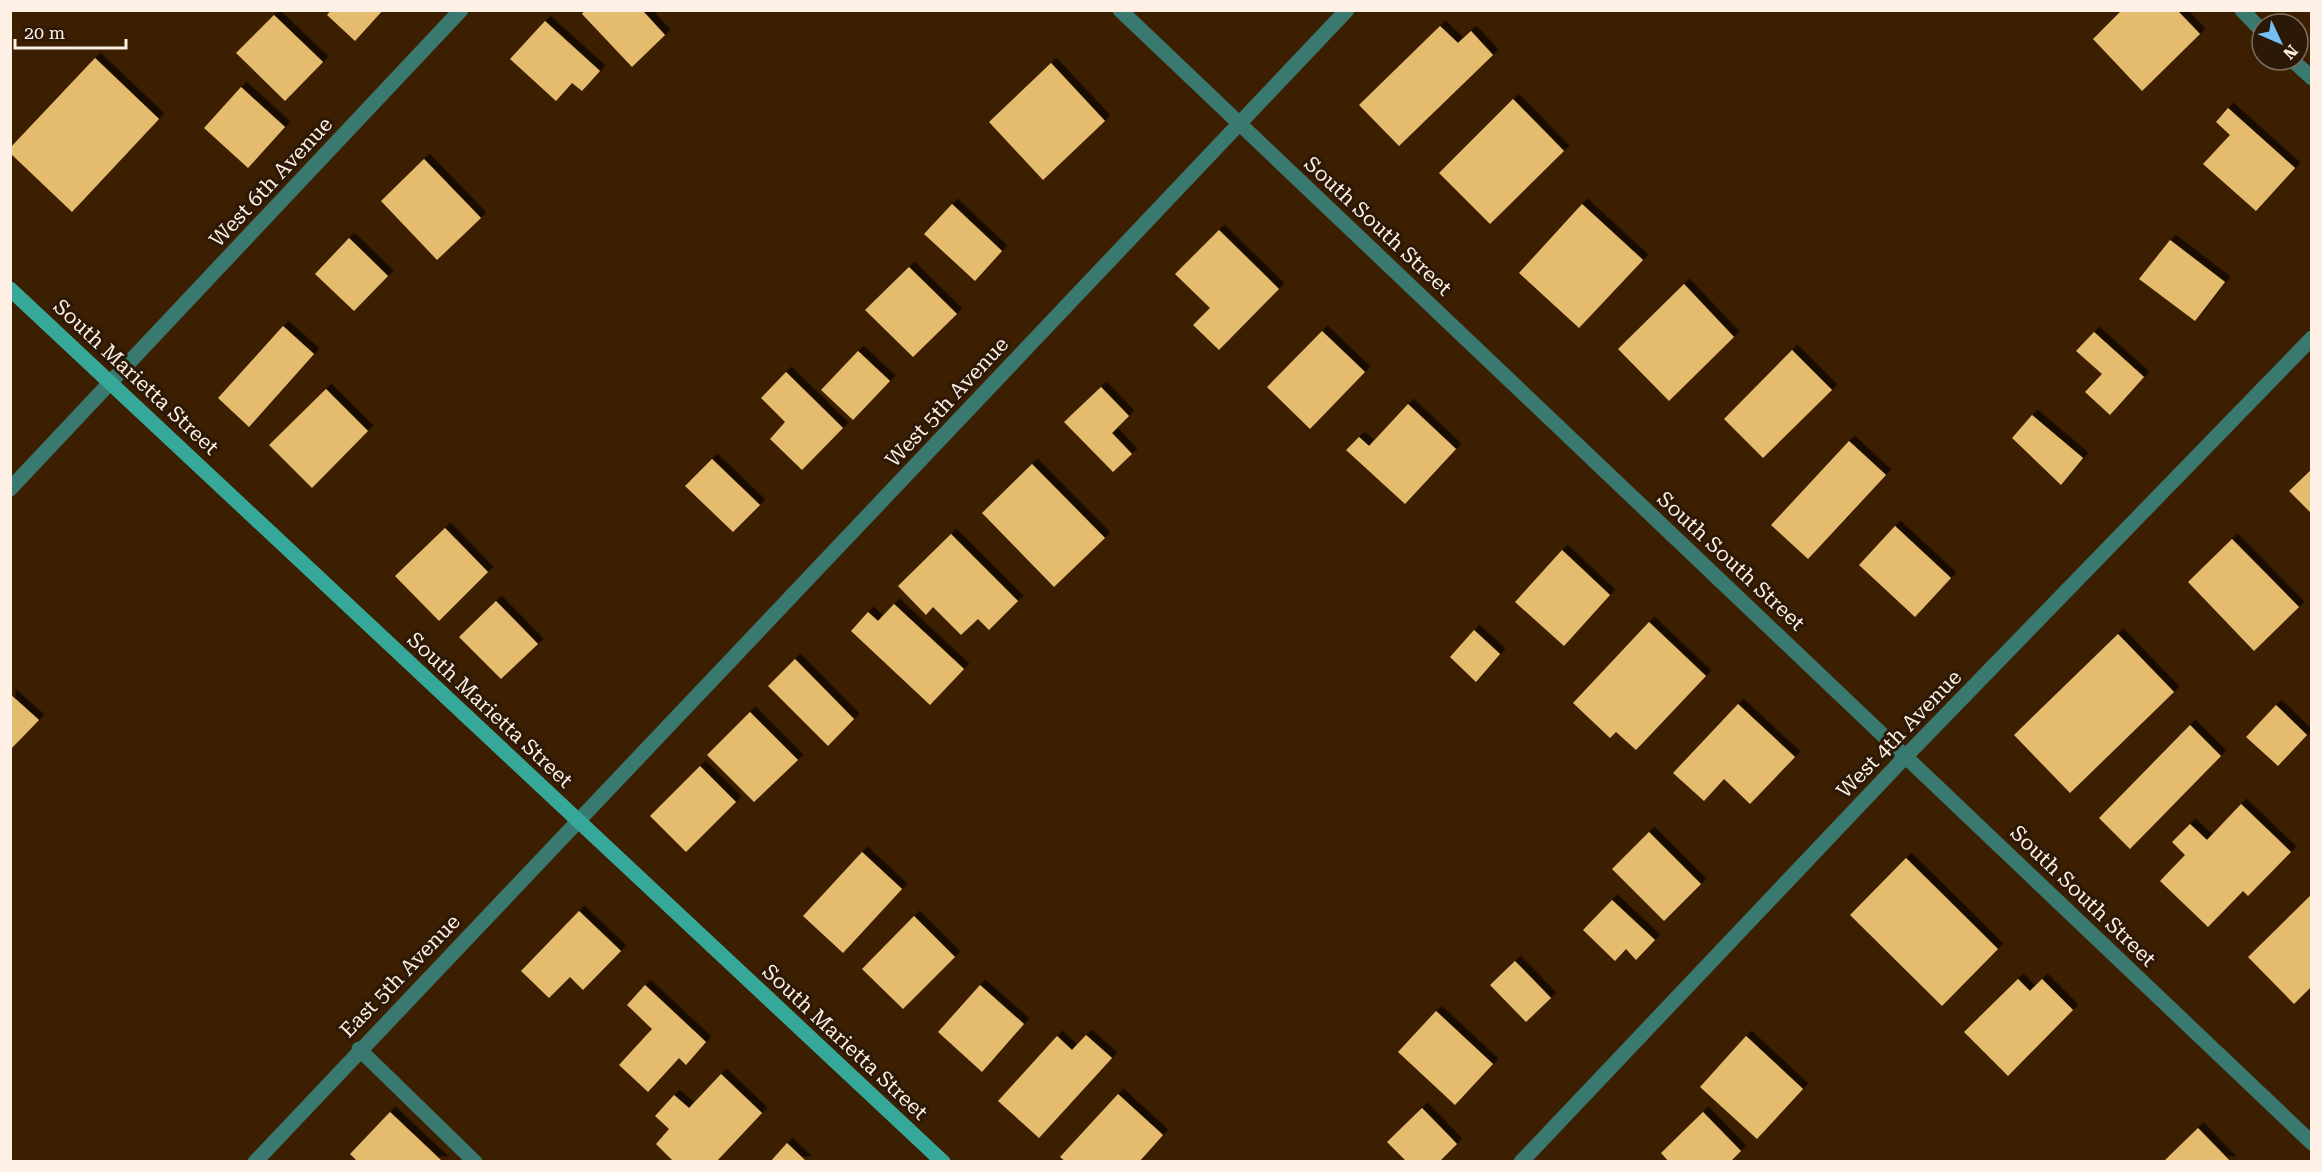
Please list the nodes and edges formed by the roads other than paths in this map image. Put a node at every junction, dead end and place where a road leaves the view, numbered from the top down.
1 (461, 10) edge
2 (1120, 10) edge
3 (1347, 10) edge
4 (1240, 124) junction
5 (10, 289) edge
6 (2312, 338) edge
7 (112, 383) junction
8 (10, 489) edge
9 (1906, 756) junction
10 (578, 822) junction
11 (359, 1050) junction
12 (2312, 1143) edge
13 (255, 1161) edge
14 (475, 1161) edge
15 (943, 1161) edge
16 (1521, 1161) edge

1 - 7 street, West 6th Avenue
2 - 4 street, South South Street
3 - 4 street, West 5th Avenue
4 - 9 street, South South Street
4 - 10 street, West 5th Avenue
5 - 7 main road, South Marietta Street
6 - 9 street, West 4th Avenue
7 - 8 street, West 6th Avenue
7 - 10 main road, South Marietta Street
9 - 12 street, South South Street
9 - 16 street, West 4th Avenue
10 - 11 street, East 5th Avenue
10 - 15 main road, South Marietta Street
11 - 13 street, East 5th Avenue
11 - 14 street

